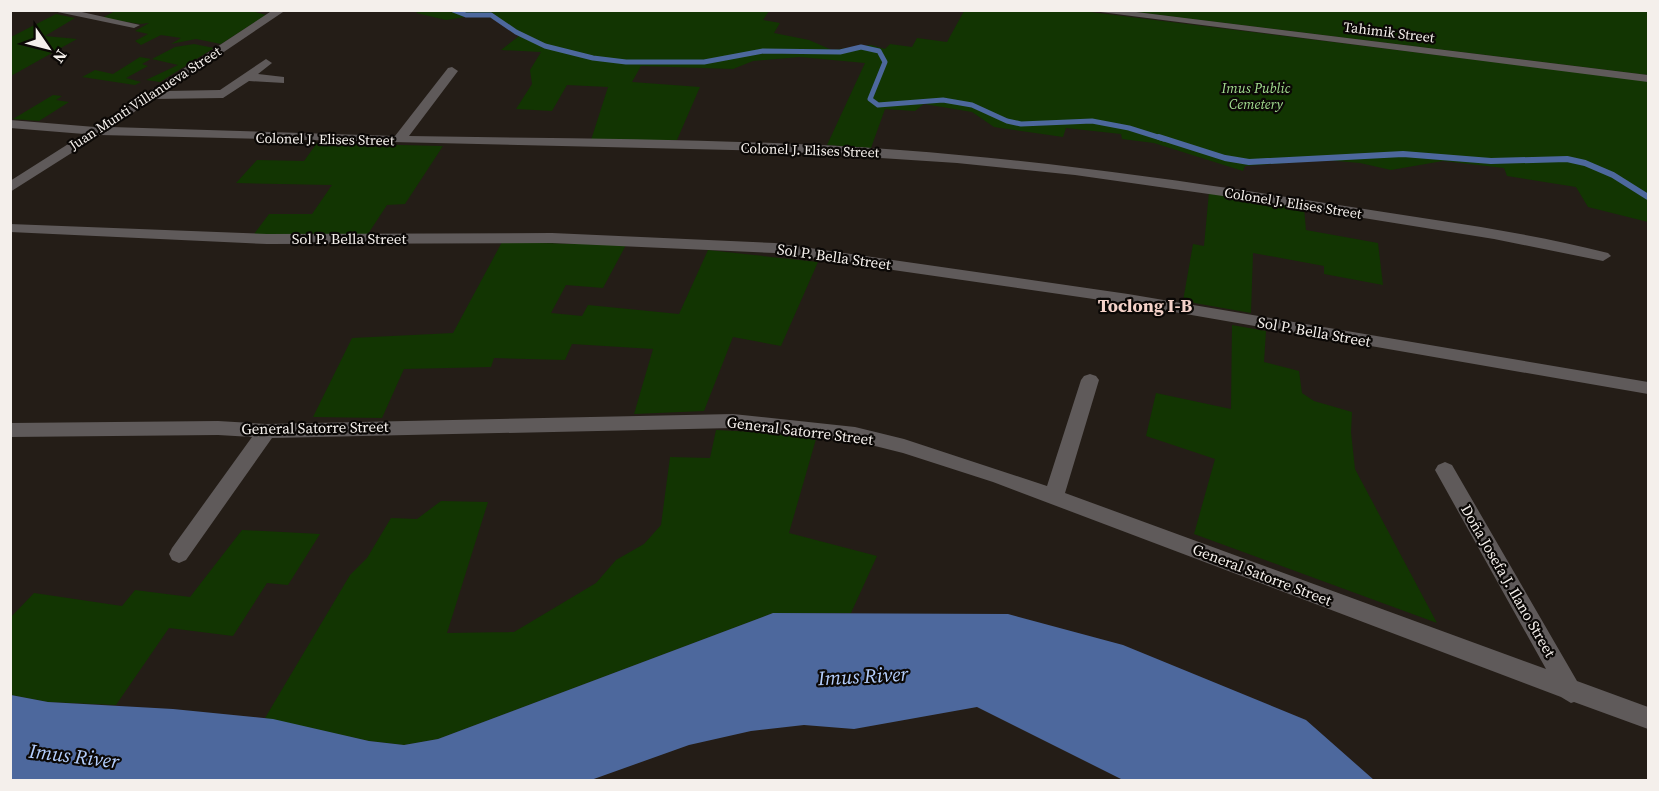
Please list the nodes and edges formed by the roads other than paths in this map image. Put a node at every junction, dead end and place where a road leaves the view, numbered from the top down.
1 (53, 10) edge
2 (281, 10) edge
3 (1090, 10) edge
4 (134, 26) dead end
5 (266, 63) dead end
6 (452, 71) dead end
7 (246, 77) junction
8 (280, 80) dead end
9 (1648, 80) edge
10 (149, 95) junction
11 (10, 124) edge
12 (93, 132) junction
13 (399, 140) junction
14 (10, 188) edge
15 (10, 228) edge
16 (1603, 256) dead end
17 (1090, 380) dead end
18 (1648, 388) edge
19 (10, 430) edge
20 (267, 431) junction
21 (1445, 470) dead end
22 (1054, 497) junction
23 (179, 554) dead end
24 (1571, 692) junction
25 (1648, 718) edge

1 - 4 street
2 - 10 street, Juan Munti Villanueva Street
3 - 9 street, Tahimik Street
5 - 7 street
6 - 13 street
7 - 8 street
7 - 10 street
10 - 12 street, Juan Munti Villanueva Street
11 - 12 street, Colonel J. Elises Street
12 - 13 street, Colonel J. Elises Street
12 - 14 street, Juan Munti Villanueva Street
13 - 16 street, Colonel J. Elises Street
15 - 18 street, Sol P. Bella Street
17 - 22 street
19 - 20 street, General Satorre Street
20 - 22 street, General Satorre Street
20 - 23 street
21 - 24 street, Doña Josefa J. Ilano Street
22 - 24 street, General Satorre Street
24 - 25 street, General Satorre Street

